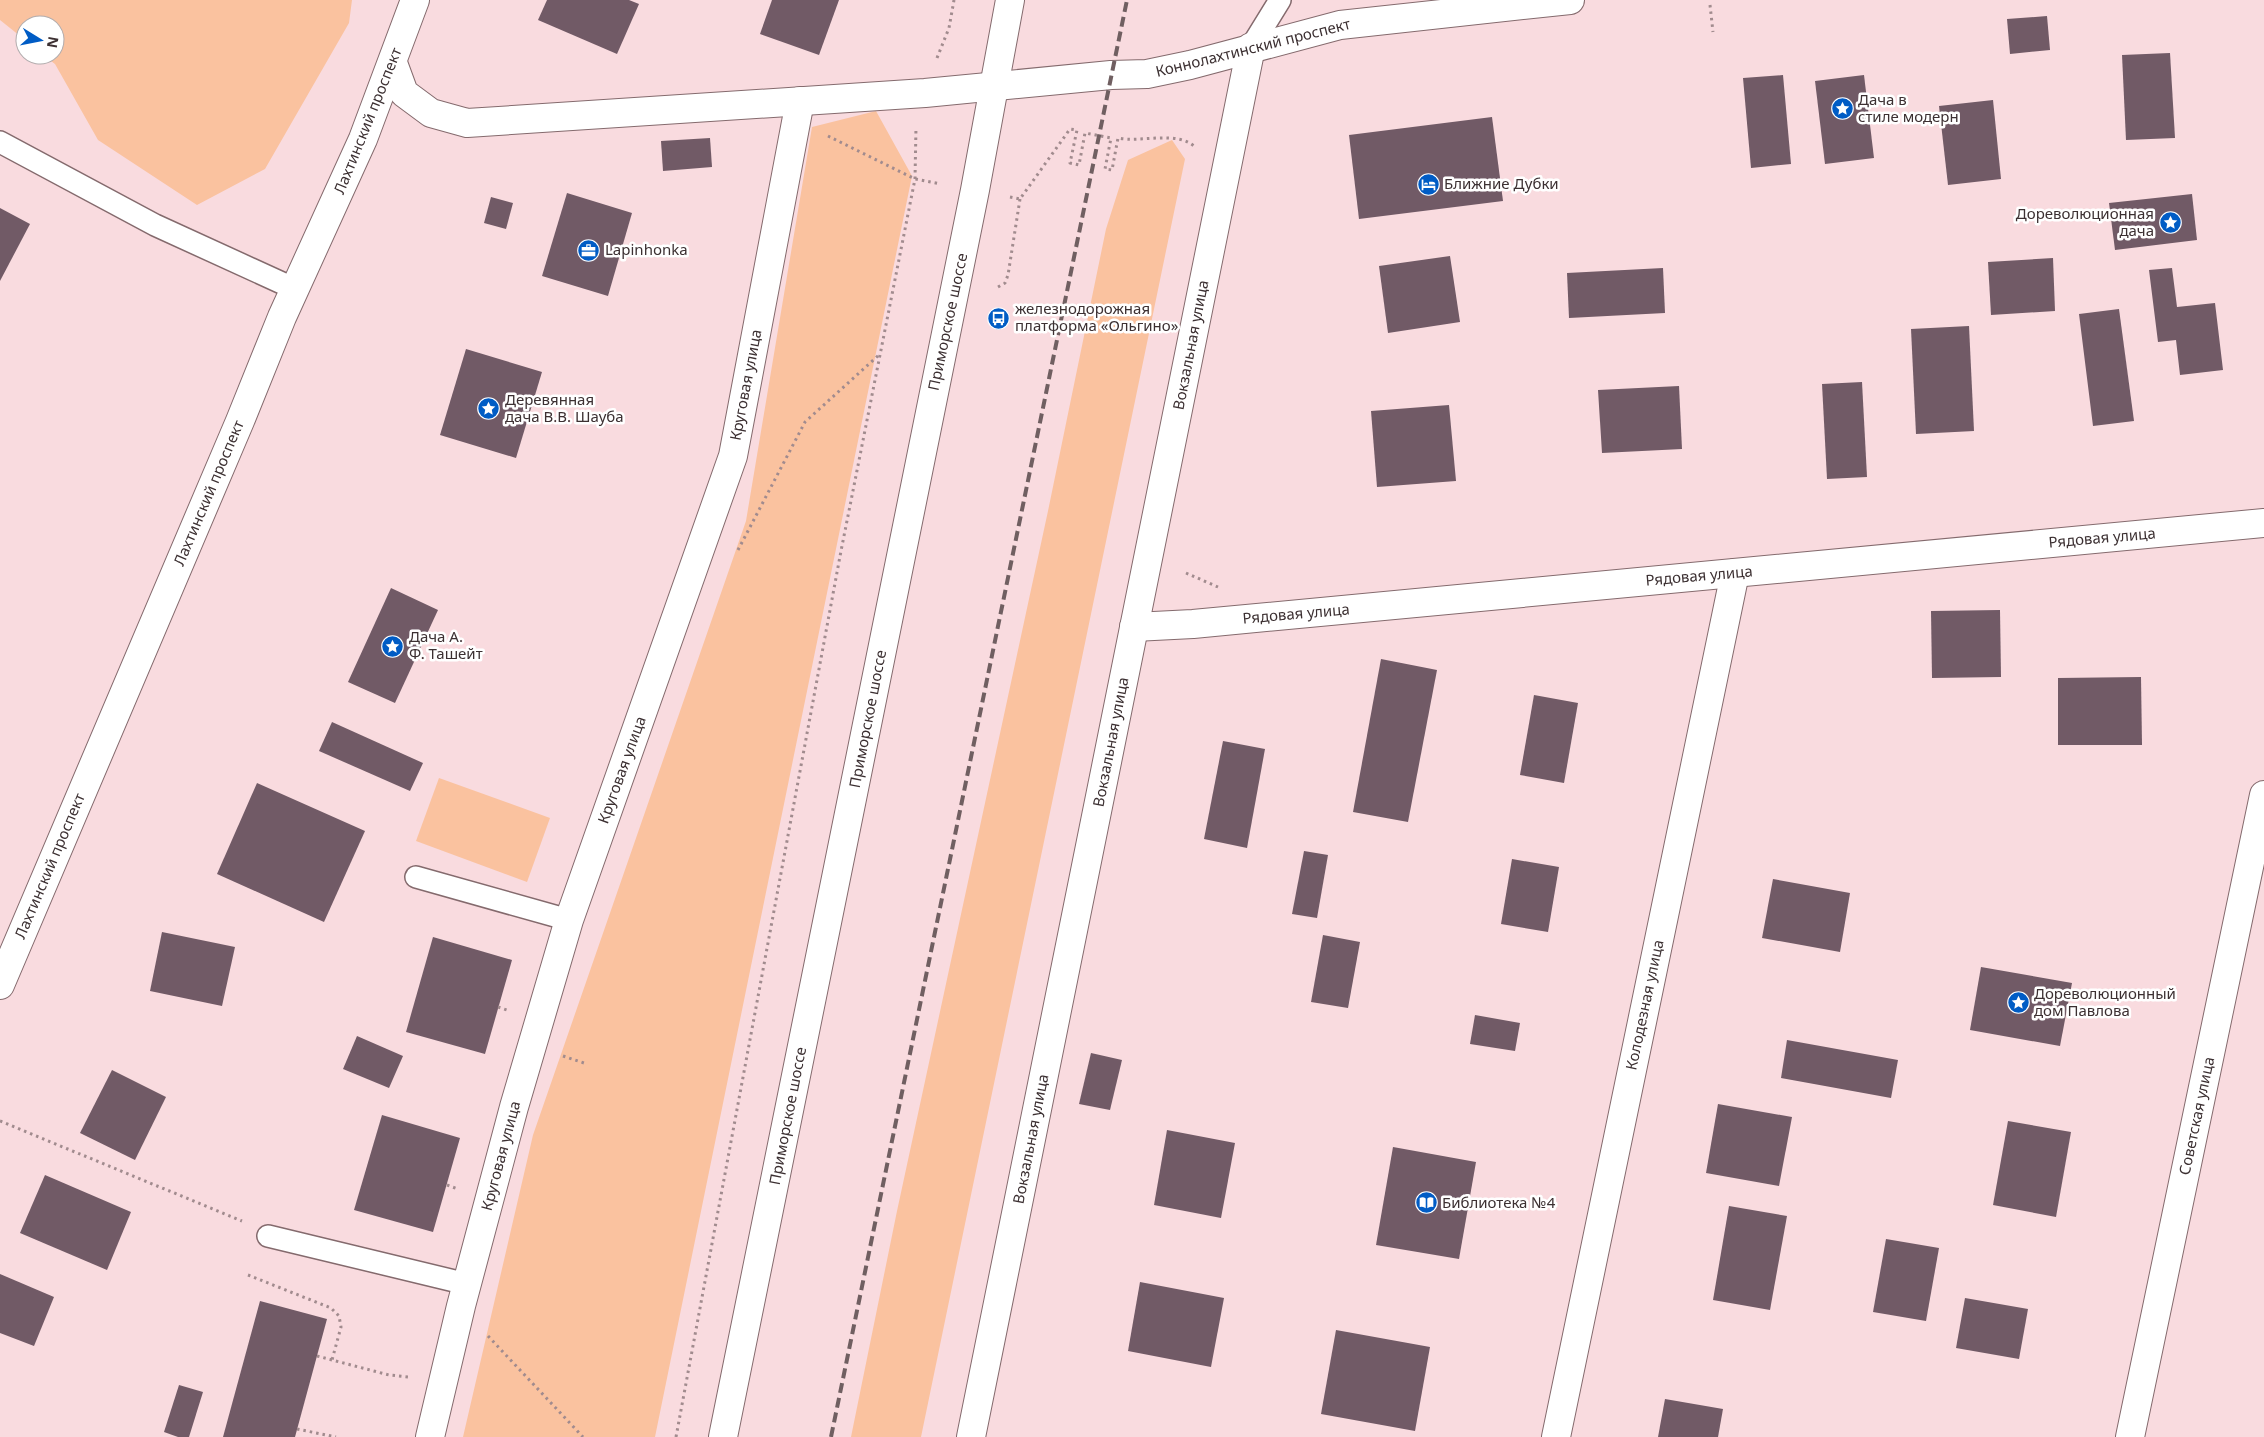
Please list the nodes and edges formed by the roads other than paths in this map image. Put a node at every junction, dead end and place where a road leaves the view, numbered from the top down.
1 (415, 0) edge
2 (1010, 0) edge
3 (1280, 0) edge
4 (1570, 0) edge
5 (1490, 4) edge
6 (1251, 47) junction
7 (393, 63) junction
8 (995, 86) junction
9 (798, 110) junction
10 (0, 142) edge
11 (295, 289) junction
12 (2264, 523) edge
13 (1735, 573) junction
14 (1134, 627) junction
15 (2264, 794) edge
16 (416, 877) dead end
17 (569, 920) junction
18 (0, 985) edge
19 (268, 1236) road end
20 (464, 1295) junction
21 (430, 1437) edge
22 (723, 1437) edge
23 (971, 1437) edge
24 (1556, 1437) edge
25 (2130, 1437) edge

1 - 7 street, Лахтинский проспект
2 - 8 street, Приморское шоссе
3 - 6 lane
4 - 5 street, Коннолахтинский проспект
5 - 6 street, Коннолахтинский проспект
6 - 8 street, Коннолахтинский проспект
6 - 14 street, Вокзальная улица
7 - 9 street, Коннолахтинский проспект
7 - 11 street, Лахтинский проспект
8 - 9 street, Коннолахтинский проспект
8 - 22 street, Приморское шоссе
9 - 17 street, Круговая улица
10 - 11 lane
11 - 18 street, Лахтинский проспект
12 - 13 street, Рядовая улица
13 - 14 street, Рядовая улица
13 - 24 street, Колодезная улица
14 - 23 street, Вокзальная улица
15 - 25 street, Советская улица
16 - 17 lane
17 - 20 street, Круговая улица
19 - 20 lane
20 - 21 street, Круговая улица

